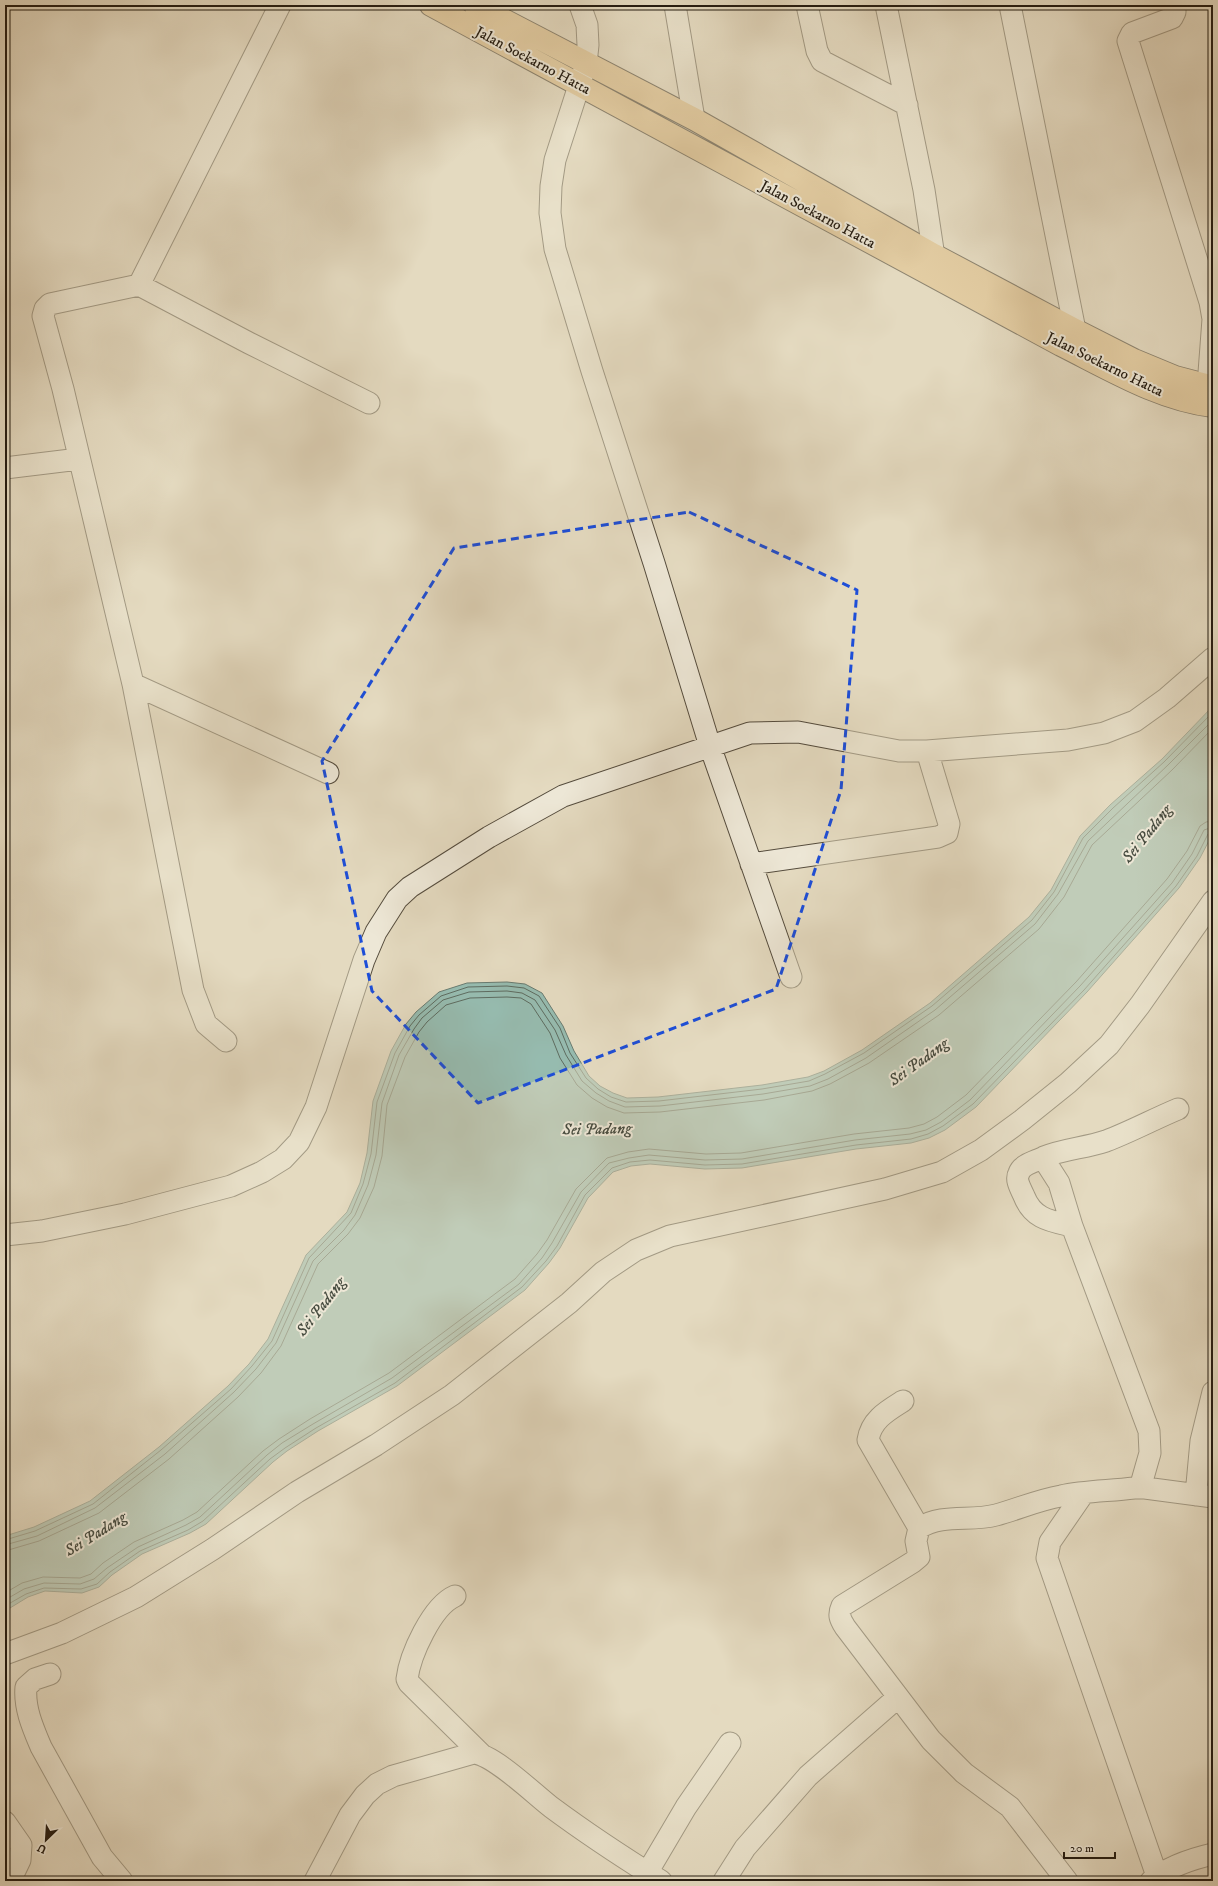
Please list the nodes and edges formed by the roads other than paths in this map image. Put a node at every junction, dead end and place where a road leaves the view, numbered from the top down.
1 (280, 5) edge
2 (431, 5) edge
3 (475, 5) edge
4 (580, 5) edge
5 (675, 5) edge
6 (807, 5) edge
7 (886, 5) edge
8 (1010, 5) edge
9 (1175, 5) edge
10 (586, 64) junction
11 (579, 85) junction
12 (907, 105) junction
13 (694, 120) junction
14 (934, 255) junction
15 (938, 279) junction
16 (138, 285) junction
17 (1076, 330) junction
18 (1077, 353) junction
19 (1211, 393) edge
20 (369, 403) dead end
21 (79, 459) junction
22 (5, 468) edge
23 (1213, 658) edge
24 (134, 684) junction
25 (710, 746) junction
26 (928, 751) junction
27 (328, 774) dead end
28 (752, 864) junction
29 (1213, 901) edge
30 (791, 977) dead end
31 (226, 1041) dead end
32 (1178, 1109) dead end
33 (1043, 1158) junction
34 (1072, 1226) junction
35 (5, 1235) edge
36 (1213, 1392) edge
37 (903, 1401) dead end
38 (1140, 1488) junction
39 (1083, 1494) junction
40 (1204, 1496) edge
41 (919, 1528) junction
42 (454, 1596) dead end
43 (5, 1654) edge
44 (50, 1674) dead end
45 (897, 1698) junction
46 (730, 1743) dead end
47 (481, 1754) junction
48 (5, 1822) edge
49 (1213, 1854) edge
50 (654, 1877) edge
51 (1154, 1878) edge
52 (10, 1881) edge
53 (122, 1881) edge
54 (314, 1881) edge
55 (724, 1881) edge
56 (1067, 1881) edge

1 - 16 street
2 - 11 highway, Jalan Soekarno Hatta
3 - 10 highway, Jalan Soekarno Hatta
4 - 10 street
5 - 13 street
6 - 12 street
7 - 12 street
8 - 17 street
9 - 19 street
10 - 11 street
10 - 13 highway, Jalan Soekarno Hatta
11 - 15 highway, Jalan Soekarno Hatta
11 - 25 street
12 - 14 street
13 - 14 highway, Jalan Soekarno Hatta
14 - 15 street
14 - 17 highway, Jalan Soekarno Hatta
15 - 18 highway, Jalan Soekarno Hatta
16 - 20 street
16 - 21 street
17 - 18 street
17 - 19 highway, Jalan Soekarno Hatta
18 - 19 highway, Jalan Soekarno Hatta
21 - 22 street
21 - 24 street
23 - 26 street
24 - 27 street
24 - 31 street
25 - 26 street
25 - 28 street
25 - 35 street
26 - 28 street
28 - 30 street
29 - 43 street
32 - 33 street
33 - 34 street
33 - 34 street
34 - 38 street
36 - 40 street
37 - 41 street
38 - 39 street
38 - 40 street
39 - 41 street
39 - 51 street
41 - 45 street
42 - 47 street
44 - 53 street
45 - 55 street
45 - 56 street
46 - 50 street
47 - 50 street
47 - 54 street
48 - 52 street
49 - 51 street

